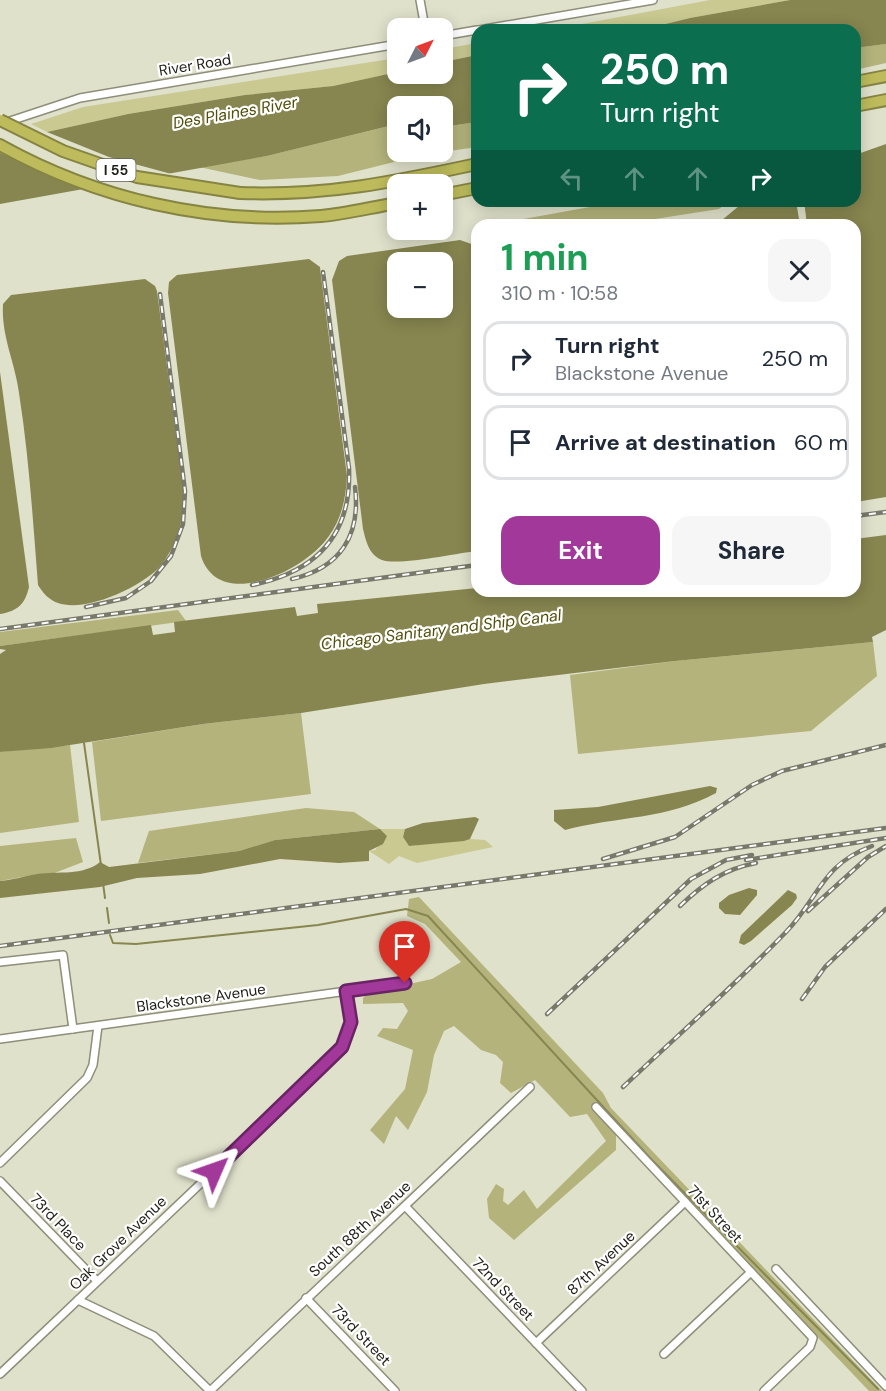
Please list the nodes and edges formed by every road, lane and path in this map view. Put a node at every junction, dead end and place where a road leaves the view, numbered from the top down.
1 (420, 0) edge
2 (653, 0) edge
3 (423, 18) edge
4 (513, 24) edge
5 (471, 31) edge
6 (453, 34) edge
7 (387, 46) edge
8 (886, 76) edge
9 (861, 81) edge
10 (886, 100) edge
11 (861, 105) edge
12 (0, 122) edge
13 (0, 146) edge
14 (471, 165) edge
15 (471, 189) edge
16 (453, 193) edge
17 (387, 205) edge
18 (0, 962) edge
19 (405, 983) dead end
20 (346, 991) junction
21 (98, 1026) junction
22 (73, 1029) junction
23 (0, 1039) edge
24 (530, 1087) dead end
25 (596, 1107) dead end
26 (0, 1163) edge
27 (0, 1181) edge
28 (685, 1202) junction
29 (405, 1206) junction
30 (776, 1269) dead end
31 (751, 1272) junction
32 (97, 1281) junction
33 (306, 1298) junction
34 (78, 1300) junction
35 (536, 1343) junction
36 (664, 1354) dead end
37 (0, 1374) edge
38 (886, 1386) edge
39 (210, 1391) edge
40 (395, 1391) edge
41 (582, 1391) edge
42 (764, 1391) edge

1 - 3 street
2 - 4 street
5 - 6 street
7 - 12 street, River Road
8 - 9 highway
10 - 11 highway
12 - 14 highway, I 55, bridge
13 - 17 highway, I 55
15 - 16 highway
18 - 22 street
19 - 20 street, Blackstone Avenue
20 - 21 street, Blackstone Avenue
20 - 32 street, Oak Grove Avenue
21 - 22 street, Blackstone Avenue
21 - 26 street
22 - 23 street, Blackstone Avenue
24 - 29 street, South 88th Avenue
25 - 28 street, 71st Street
27 - 32 street, 73rd Place
28 - 31 street, 71st Street
28 - 35 street, 87th Avenue
29 - 33 street, South 88th Avenue
29 - 35 street, 72nd Street
30 - 38 street
31 - 36 street
31 - 42 street, 71st Street
32 - 34 street, Oak Grove Avenue
33 - 39 street, South 88th Avenue
33 - 40 street, 73rd Street
34 - 37 street, Oak Grove Avenue
34 - 39 street
35 - 41 street, 72nd Street

